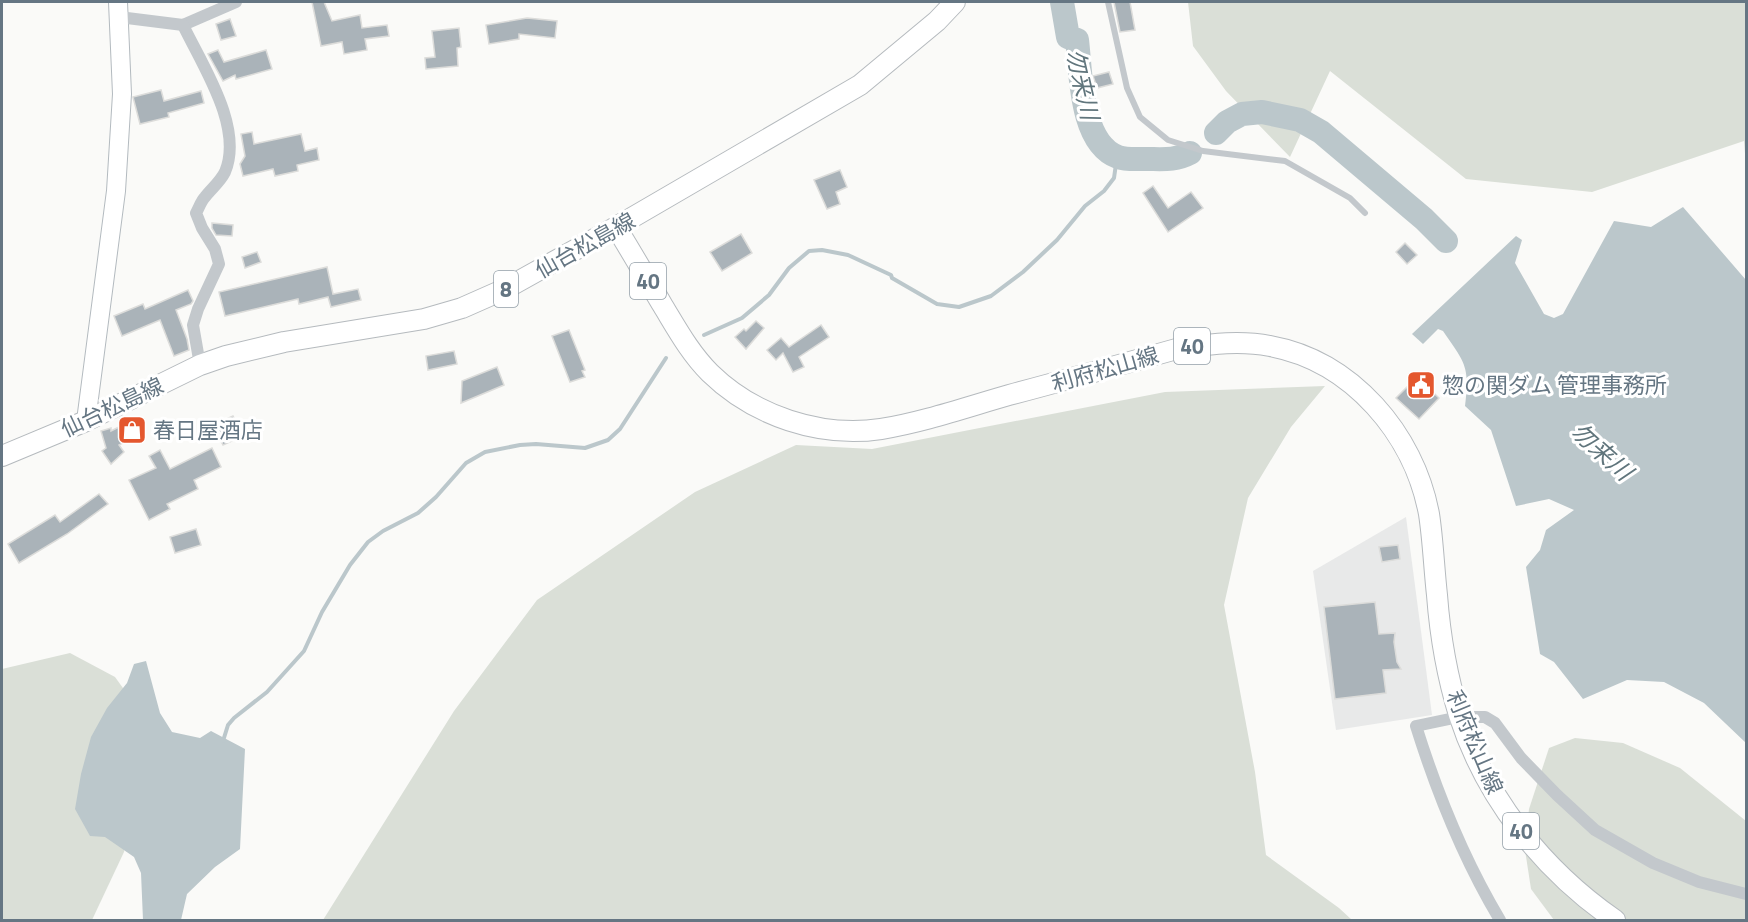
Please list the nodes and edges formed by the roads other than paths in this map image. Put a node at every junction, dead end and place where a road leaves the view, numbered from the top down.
1 (236, 2) edge
2 (955, 2) edge
3 (1108, 2) edge
4 (118, 9) edge
5 (183, 25) junction
6 (1365, 213) dead end
7 (616, 227) junction
8 (200, 366) junction
9 (86, 421) junction
10 (2, 456) edge
11 (1460, 717) junction
12 (1746, 894) edge
13 (1500, 921) edge
14 (1615, 921) edge

1 - 5 street
2 - 7 main road, 仙台松島線 / 8
3 - 6 lane
4 - 5 street
4 - 9 street
5 - 8 street
7 - 8 main road, 仙台松島線 / 8
7 - 11 main road, 利府松山線 / 40
8 - 9 main road, 仙台松島線 / 8
9 - 10 main road, 仙台松島線 / 8
11 - 12 street
11 - 13 street
11 - 14 main road, 利府松山線 / 40

